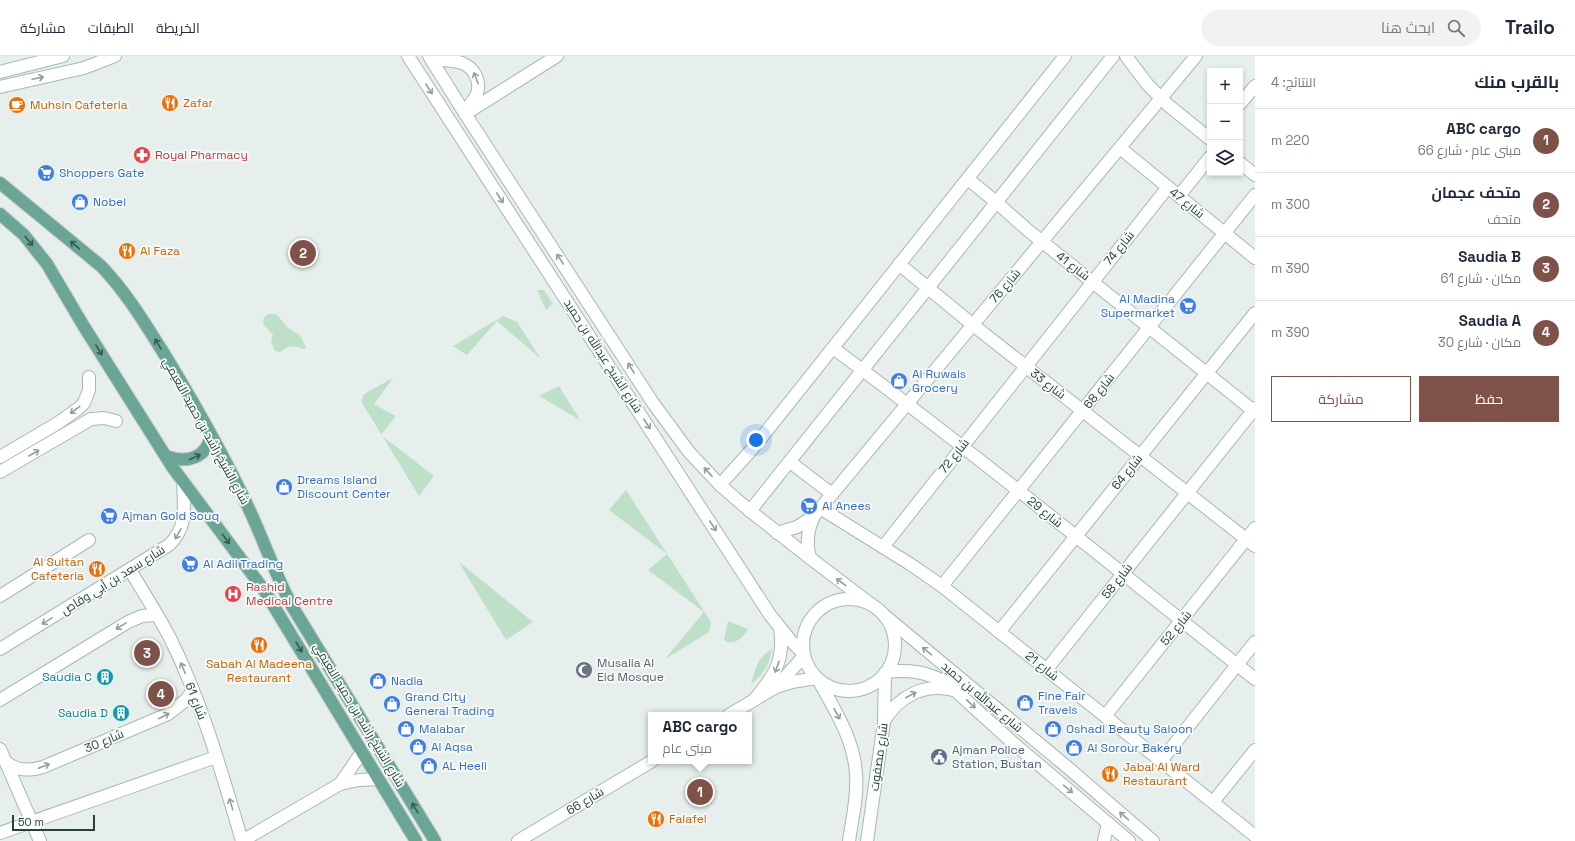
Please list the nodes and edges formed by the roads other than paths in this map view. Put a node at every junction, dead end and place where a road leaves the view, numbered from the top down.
1 (63, 56) edge
2 (115, 56) edge
3 (408, 56) edge
4 (558, 56) edge
5 (1066, 56) edge
6 (1113, 56) edge
7 (1126, 56) edge
8 (1196, 56) edge
9 (430, 57) edge
10 (0, 72) edge
11 (1255, 86) edge
12 (0, 87) edge
13 (1161, 98) junction
14 (1243, 100) edge
15 (464, 113) junction
16 (476, 131) junction
17 (1207, 137) edge
18 (462, 139) junction
19 (1120, 148) junction
20 (1207, 161) edge
21 (1243, 165) edge
22 (1255, 175) edge
23 (968, 179) junction
24 (0, 183) edge
25 (1168, 187) junction
26 (1255, 195) edge
27 (1179, 196) junction
28 (996, 202) junction
29 (0, 214) edge
30 (1225, 233) junction
31 (1042, 242) junction
32 (1255, 258) edge
33 (900, 264) junction
34 (1092, 281) junction
35 (928, 288) junction
36 (1255, 313) edge
37 (973, 324) junction
38 (1149, 327) junction
39 (613, 339) junction
40 (598, 348) junction
41 (833, 348) junction
42 (1026, 366) junction
43 (863, 370) junction
44 (1207, 373) junction
45 (89, 377) dead end
46 (907, 403) junction
47 (1254, 410) edge
48 (1083, 411) junction
49 (116, 421) dead end
50 (58, 423) junction
51 (65, 435) junction
52 (211, 435) junction
53 (962, 446) junction
54 (166, 456) junction
55 (1140, 456) junction
56 (0, 457) edge
57 (790, 462) junction
58 (0, 472) edge
59 (183, 482) junction
60 (720, 485) junction
61 (1019, 491) junction
62 (1187, 492) junction
63 (832, 494) junction
64 (750, 511) junction
65 (817, 512) junction
66 (1255, 528) edge
67 (778, 533) junction
68 (1076, 537) junction
69 (89, 540) dead end
70 (1251, 543) edge
71 (883, 547) junction
72 (810, 558) junction
73 (130, 570) junction
74 (1122, 574) junction
75 (942, 586) junction
76 (0, 596) edge
77 (872, 605) junction
78 (157, 615) junction
79 (884, 615) junction
80 (1182, 621) junction
81 (780, 628) junction
82 (1000, 632) junction
83 (1255, 642) edge
84 (0, 649) edge
85 (804, 654) junction
86 (1237, 665) junction
87 (1047, 670) junction
88 (885, 672) junction
89 (817, 679) junction
90 (1255, 679) edge
91 (776, 687) junction
92 (193, 690) junction
93 (957, 691) junction
94 (0, 700) edge
95 (754, 700) junction
96 (734, 712) edge
97 (1105, 716) junction
98 (884, 722) junction
99 (0, 749) edge
100 (1255, 750) edge
101 (362, 752) junction
102 (216, 757) junction
103 (1161, 761) junction
104 (7, 763) junction
105 (648, 763) edge
106 (378, 779) junction
107 (340, 784) junction
108 (1213, 802) junction
109 (32, 821) junction
110 (1108, 823) junction
111 (0, 833) edge
112 (1250, 836) edge
113 (40, 841) edge
114 (242, 841) edge
115 (416, 841) edge
116 (435, 841) edge
117 (518, 841) edge
118 (849, 841) edge
119 (867, 841) edge
120 (1104, 841) edge
121 (1129, 841) edge
122 (1153, 841) edge

1 - 10 street
12 -> 2 street
3 -> 18 street, شارع الشيخ عبدالله بن حميد
4 - 15 street
5 - 23 street
6 - 28 street
7 - 13 street
8 - 13 street, شارع 76
9 - 15 street, شارع الشيخ عبدالله بن حميد
15 -> 9 street
11 - 14 street
13 - 17 street
13 - 19 street, شارع 76
15 - 16 street, شارع الشيخ عبدالله بن حميد
16 - 18 street
39 -> 16 street, شارع الشيخ عبدالله بن حميد
18 -> 40 street, شارع الشيخ عبدالله بن حميد
19 - 25 street, شارع 47
19 - 31 street, شارع 76
20 - 27 street
21 - 22 street
23 - 28 street, شارع 41
23 - 33 street
52 -> 24 main road, شارع الشيخ راشد بن حميد النعيمي
25 - 27 street, شارع 47
25 - 34 street, شارع 74
26 - 30 street, شارع 68
27 - 30 street, شارع 47
28 - 31 street, شارع 41
28 - 35 street
29 -> 54 main road, شارع الشيخ راشد بن حميد النعيمي
30 - 32 street, شارع 47
30 - 38 street, شارع 68
31 - 34 street, شارع 41
31 - 37 street, شارع 76
33 - 35 street, شارع 33
33 - 41 street
34 - 38 street, شارع 41
34 - 42 street, شارع 74
35 - 37 street, شارع 33
35 - 43 street
36 - 44 street, شارع 64
37 - 42 street, شارع 33
37 - 46 street, شارع 76
38 - 44 street, شارع 41
38 - 48 street, شارع 68
39 - 40 street
60 -> 39 street, شارع الشيخ عبدالله بن حميد
40 -> 81 street, شارع الشيخ عبدالله بن حميد
41 - 43 street, شارع 29
41 - 60 street
42 - 48 street, شارع 33
42 - 53 street, شارع 72
43 - 46 street, شارع 29
43 - 57 street
44 - 47 street, شارع 41
44 - 55 street, شارع 64
45 -> 50 street
46 - 53 street, شارع 29
46 - 63 street, شارع 76
47 - 62 street, شارع 58
48 - 55 street, شارع 33
48 - 61 street, شارع 68
49 - 51 street
50 - 51 street
50 - 56 street
58 -> 51 street
54 -> 52 main road
116 -> 52 main road, شارع الشيخ راشد بن حميد النعيمي
53 - 61 street, شارع 29
53 - 71 street, شارع 72
54 - 59 main road, شارع الشيخ راشد بن حميد النعيمي
55 - 62 street, شارع 33
55 - 68 street, شارع 64
57 - 63 street
57 - 64 street
59 -> 73 street, شارع سعد بن أبي وقاص
59 -> 101 main road, شارع الشيخ راشد بن حميد النعيمي
60 - 64 street, شارع الشيخ عبدالله بن حميد
61 - 68 street, شارع 29
61 - 75 street, شارع 68
62 - 70 street, شارع 33
62 - 74 street, شارع 58
63 - 65 street, شارع 76
64 - 67 street, شارع الشيخ عبدالله بن حميد
65 - 67 street, شارع 76
65 - 71 street, شارع 21
65 - 72 street, شارع 76
66 - 70 street, شارع 52
67 - 72 street, شارع الشيخ عبدالله بن حميد
68 - 74 street, شارع 29
68 - 82 street, شارع 64
69 - 76 street
70 - 80 street, شارع 52
71 - 75 street, شارع 21
77 -> 72 street, شارع الشيخ عبدالله بن حميد
73 - 78 street, شارع 61
73 -> 84 street, شارع سعد بن أبي وقاص
74 - 80 street, شارع 29
74 - 87 street, شارع 58
75 - 82 street, شارع 21
77 - 79 street
77 - 85 street
92 -> 78 street, شارع 61
78 -> 94 street
79 - 88 street
122 -> 79 street, شارع عبدالله بن حميد
80 - 86 street, شارع 29
80 - 97 street, شارع 52
81 - 85 street, شارع الشيخ عبدالله بن حميد
81 -> 95 street
82 - 87 street, شارع 21
83 - 86 street
85 - 89 street
85 - 91 street
86 - 90 street, شارع 29
86 - 103 street
87 - 97 street, شارع 21
88 - 89 street
88 - 93 street, شارع عبدالله بن حميد
88 - 98 street, شارع مصفوت
89 - 91 street
89 -> 118 street, شارع مصفوت
91 - 95 street
92 - 102 street, شارع 61
104 -> 92 street, شارع 30
98 -> 93 street
93 -> 110 street, شارع عبدالله بن حميد
95 - 96 street
97 - 103 street, شارع 21
98 - 119 street, شارع مصفوت
99 - 104 street
100 - 108 street
101 - 106 main road, شارع الشيخ راشد بن حميد النعيمي
101 - 107 street
102 - 109 street
114 -> 102 street, شارع 61
103 - 108 street, شارع 21
104 - 109 street
105 - 117 street, شارع 66
106 - 107 street
106 - 115 main road, شارع الشيخ راشد بن حميد النعيمي
107 - 114 street
108 - 112 street, شارع 21
109 - 111 street
109 - 113 street
110 - 120 street
110 - 121 street, شارع عبدالله بن حميد

